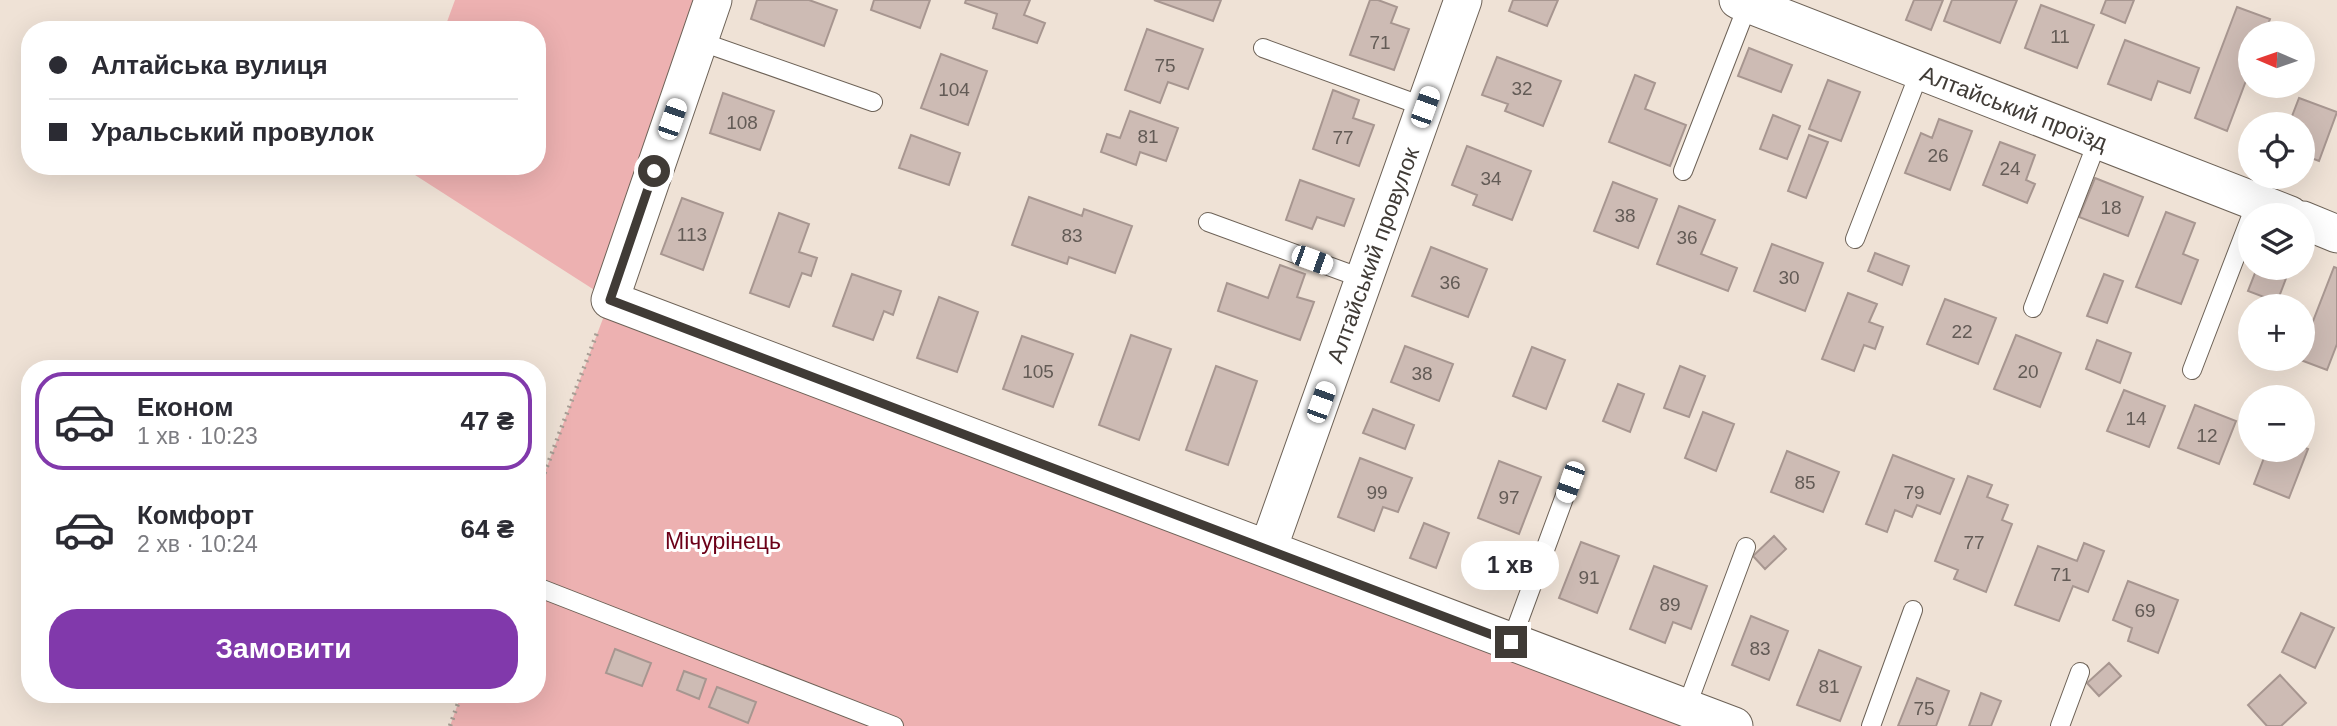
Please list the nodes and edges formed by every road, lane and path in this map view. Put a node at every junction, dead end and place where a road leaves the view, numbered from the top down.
1 (713, 0) edge
2 (1463, 0) edge
3 (1743, 2) edge
4 (699, 41) junction
5 (1263, 48) dead end
6 (1920, 71) junction
7 (873, 102) dead end
8 (1425, 107) junction
9 (2098, 140) junction
10 (1683, 171) dead end
11 (2240, 203) edge
12 (1208, 222) dead end
13 (2315, 225) edge
14 (2337, 234) edge
15 (1855, 239) dead end
16 (2238, 267) edge
17 (1364, 279) junction
18 (610, 300) junction
19 (2032, 308) dead end
20 (2192, 370) dead end
21 (546, 469) edge
22 (1570, 482) dead end
23 (1746, 547) dead end
24 (1268, 549) junction
25 (546, 591) edge
26 (1913, 610) dead end
27 (1511, 642) junction
28 (2080, 672) dead end
29 (458, 703) edge
30 (1686, 708) junction
31 (450, 726) edge
32 (894, 726) edge
33 (1734, 726) edge
34 (1871, 726) edge
35 (2060, 726) edge

1 - 4 street
2 - 8 street, Алтайський провулок
3 - 6 street, Алтайський проїзд
3 - 10 lane
4 - 7 lane
4 - 18 street
5 - 8 lane
6 - 9 street, Алтайський проїзд
6 - 15 lane
8 - 17 street, Алтайський провулок
9 - 11 street, Алтайський проїзд
9 - 19 lane
12 - 17 lane
13 - 14 street
16 - 20 lane
17 - 24 street, Алтайський провулок
18 - 21 path
18 - 24 street
22 - 27 lane
23 - 30 lane
24 - 27 street
25 - 32 lane
26 - 34 lane
27 - 30 street
28 - 35 lane
29 - 31 path
30 - 33 street

